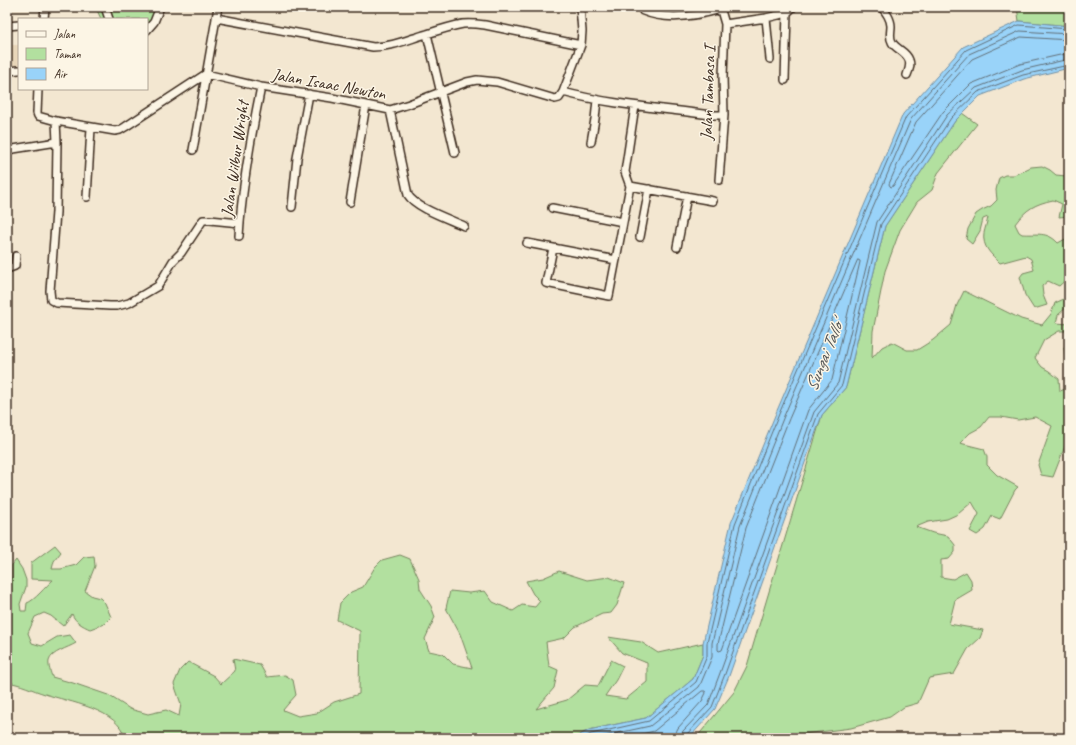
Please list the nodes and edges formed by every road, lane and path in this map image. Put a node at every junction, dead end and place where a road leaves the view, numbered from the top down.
1 (45, 7) edge
2 (104, 7) edge
3 (160, 7) edge
4 (218, 7) edge
5 (580, 7) edge
6 (793, 7) edge
7 (881, 7) edge
8 (720, 8) edge
9 (643, 11) dead end
10 (787, 12) junction
11 (44, 18) edge
12 (109, 18) edge
13 (216, 18) junction
14 (766, 18) junction
15 (725, 24) junction
16 (18, 25) edge
17 (7, 26) edge
18 (148, 29) edge
19 (427, 34) junction
20 (581, 45) junction
21 (770, 58) dead end
22 (18, 70) edge
23 (7, 71) edge
24 (206, 74) junction
25 (907, 75) dead end
26 (785, 80) dead end
27 (261, 87) junction
28 (38, 90) edge
29 (440, 91) junction
30 (309, 94) junction
31 (562, 94) junction
32 (597, 100) junction
33 (366, 105) junction
34 (635, 106) junction
35 (390, 110) junction
36 (724, 115) junction
37 (56, 121) junction
38 (91, 128) junction
39 (56, 142) junction
40 (591, 142) dead end
41 (7, 150) edge
42 (193, 150) dead end
43 (455, 153) dead end
44 (719, 180) dead end
45 (630, 186) junction
46 (649, 189) junction
47 (687, 196) junction
48 (87, 197) dead end
49 (713, 201) dead end
50 (350, 202) dead end
51 (292, 207) dead end
52 (552, 208) dead end
53 (623, 222) junction
54 (240, 223) junction
55 (464, 226) dead end
56 (239, 236) dead end
57 (640, 236) dead end
58 (527, 243) dead end
59 (677, 247) dead end
60 (553, 248) junction
61 (16, 256) dead end
62 (616, 260) junction
63 (7, 269) edge

1 - 11 street
2 - 12 street
3 - 18 street
4 - 13 street
5 - 20 street
6 - 10 street
7 - 25 street
8 - 9 street
8 - 15 street, Jalan Tambasa I
10 - 14 street
10 - 26 street
13 - 19 street
13 - 24 street
14 - 15 street
14 - 21 street
15 - 36 street, Jalan Tambasa I
16 - 17 street
19 - 20 street
19 - 29 street
20 - 31 street
22 - 23 street
24 - 27 street, Jalan Isaac Newton
24 - 38 street
24 - 42 street
27 - 30 street, Jalan Isaac Newton
27 - 54 street, Jalan Wilbur Wright
28 - 37 street
29 - 31 street, Jalan Isaac Newton
29 - 35 street, Jalan Isaac Newton
29 - 43 street
30 - 33 street, Jalan Isaac Newton
30 - 51 street
31 - 32 street, Jalan Isaac Newton
32 - 34 street, Jalan Isaac Newton
32 - 40 street
33 - 35 street, Jalan Isaac Newton
33 - 50 street
34 - 36 street, Jalan Isaac Newton
34 - 45 street
35 - 55 street
36 - 44 street, Jalan Tambasa I
37 - 38 street
37 - 39 street
38 - 48 street
39 - 41 street
39 - 54 street
45 - 46 street
45 - 53 street
46 - 47 street
46 - 57 street
47 - 49 street
47 - 59 street
52 - 53 street
53 - 62 street
54 - 56 street, Jalan Wilbur Wright
58 - 60 street
60 - 62 street
60 - 62 street
61 - 63 street

